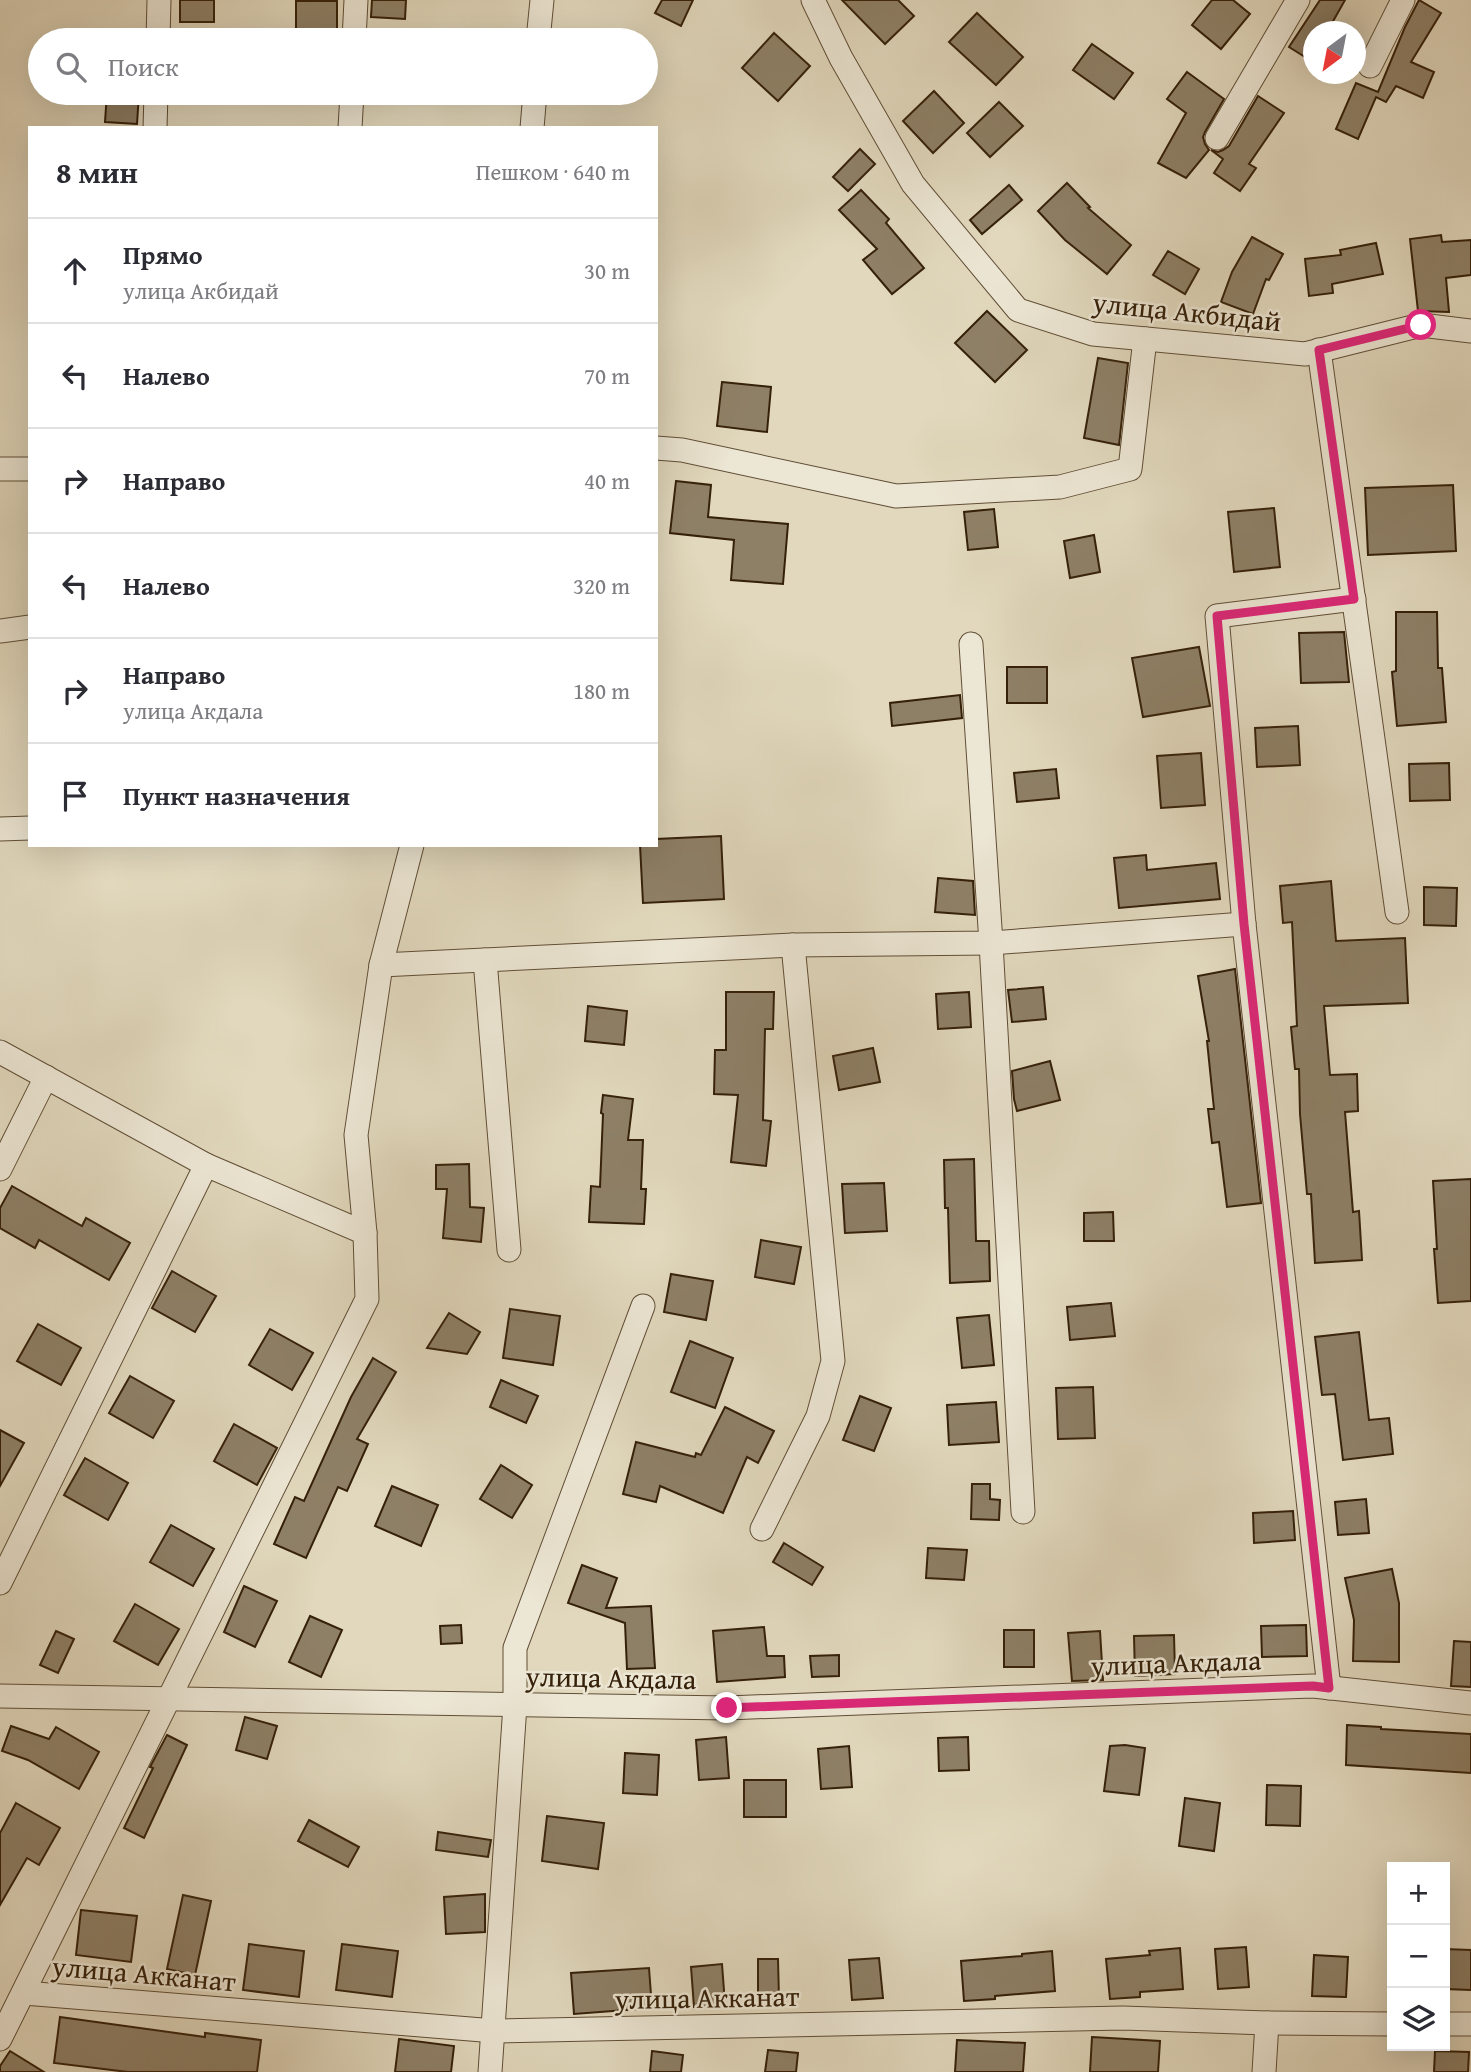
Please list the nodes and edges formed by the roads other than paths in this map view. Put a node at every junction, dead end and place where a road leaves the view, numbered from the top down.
1 (159, 0) edge
2 (356, 0) edge
3 (542, 0) edge
4 (813, 0) edge
5 (1298, 0) edge
6 (1403, 0) edge
7 (158, 28) edge
8 (355, 28) edge
9 (539, 28) edge
10 (1370, 66) dead end
11 (156, 105) edge
12 (351, 105) edge
13 (533, 105) edge
14 (155, 126) edge
15 (350, 126) edge
16 (532, 126) edge
17 (1217, 138) dead end
18 (1471, 331) edge
19 (1145, 339) junction
20 (1319, 350) junction
21 (658, 448) edge
22 (28, 469) edge
23 (0, 470) edge
24 (1354, 599) junction
25 (28, 627) edge
26 (0, 631) edge
27 (971, 644) dead end
28 (28, 828) edge
29 (0, 830) edge
30 (411, 847) edge
31 (1397, 912) dead end
32 (1244, 924) junction
33 (991, 943) junction
34 (793, 945) junction
35 (485, 960) junction
36 (380, 965) junction
37 (0, 1052) edge
38 (46, 1077) junction
39 (206, 1165) junction
40 (0, 1169) edge
41 (365, 1233) junction
42 (509, 1250) dead end
43 (643, 1306) dead end
44 (1023, 1512) dead end
45 (762, 1529) dead end
46 (0, 1583) edge
47 (1329, 1688) junction
48 (0, 1696) edge
49 (168, 1699) junction
50 (1471, 1703) edge
51 (515, 1705) junction
52 (24, 1993) junction
53 (1267, 2023) junction
54 (1387, 2024) edge
55 (1450, 2024) edge
56 (1471, 2024) edge
57 (495, 2031) junction
58 (0, 2039) edge
59 (490, 2072) edge
60 (1264, 2072) edge

1 - 7 street
2 - 8 street
3 - 9 street
4 - 19 street, улица Акбидай
5 - 17 street
6 - 10 street
11 - 14 street
12 - 15 street
13 - 16 street
18 - 20 street, улица Акбидай
19 - 20 street, улица Акбидай
19 - 21 street
20 - 24 street
22 - 23 street
24 - 31 street
24 - 32 street
25 - 26 street
27 - 33 street
28 - 29 street
30 - 36 street
32 - 33 street
32 - 47 street
33 - 34 street
33 - 44 street
34 - 35 street
34 - 45 street
35 - 36 street
35 - 42 street
36 - 41 street
37 - 38 street
38 - 39 street
38 - 40 street
39 - 41 street
39 - 46 street
41 - 49 street
43 - 51 street
47 - 50 street, улица Акдала
47 - 51 street, улица Акдала
48 - 49 street, улица Акдала
49 - 51 street, улица Акдала
49 - 52 street
51 - 57 street
52 - 57 street, улица Акканат
52 - 58 street
53 - 54 street, улица Акканат
53 - 57 street, улица Акканат
53 - 60 street
55 - 56 street
57 - 59 street

